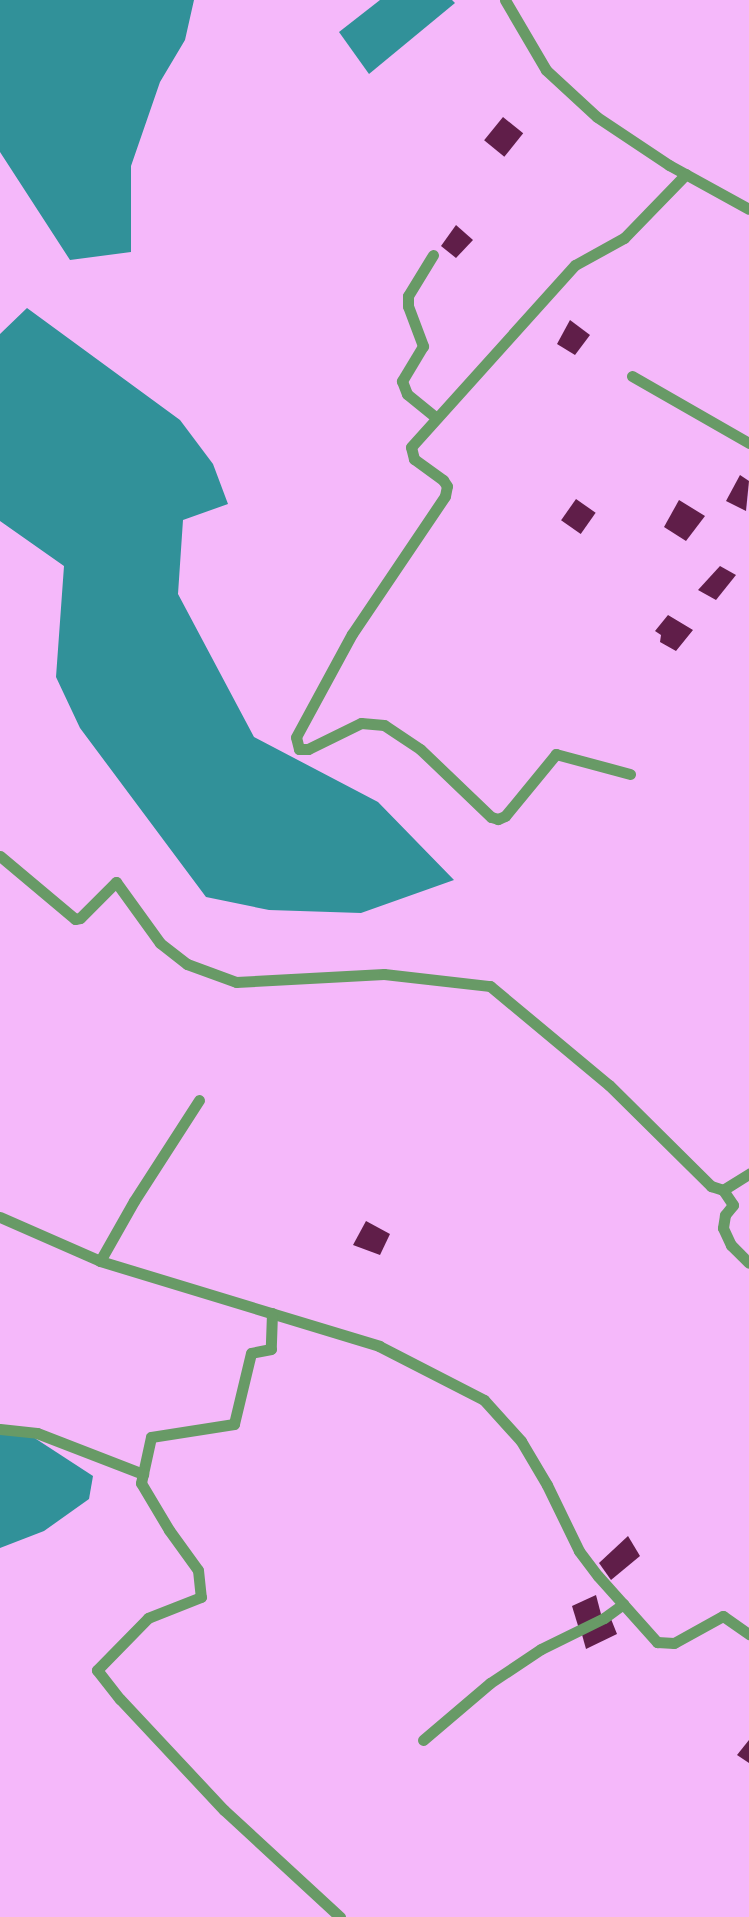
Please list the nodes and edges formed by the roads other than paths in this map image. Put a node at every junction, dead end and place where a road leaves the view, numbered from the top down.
1 (505, 0) edge
2 (686, 174) junction
3 (749, 210) edge
4 (433, 255) dead end
5 (632, 376) dead end
6 (437, 418) junction
7 (749, 443) edge
8 (630, 774) dead end
9 (0, 856) edge
10 (199, 1100) dead end
11 (749, 1174) edge
12 (723, 1190) junction
13 (0, 1217) edge
14 (100, 1261) junction
15 (749, 1263) edge
16 (272, 1313) junction
17 (0, 1429) edge
18 (143, 1474) junction
19 (623, 1604) junction
20 (749, 1634) edge
21 (423, 1740) dead end
22 (340, 1917) edge

1 - 2 street
2 - 3 street
2 - 6 street
4 - 6 street
5 - 7 street
6 - 8 street
9 - 12 street
10 - 14 street
11 - 12 street
12 - 15 street
13 - 14 street
14 - 16 street
16 - 18 street
16 - 19 street
17 - 18 street
18 - 22 street
19 - 20 street
19 - 21 street

